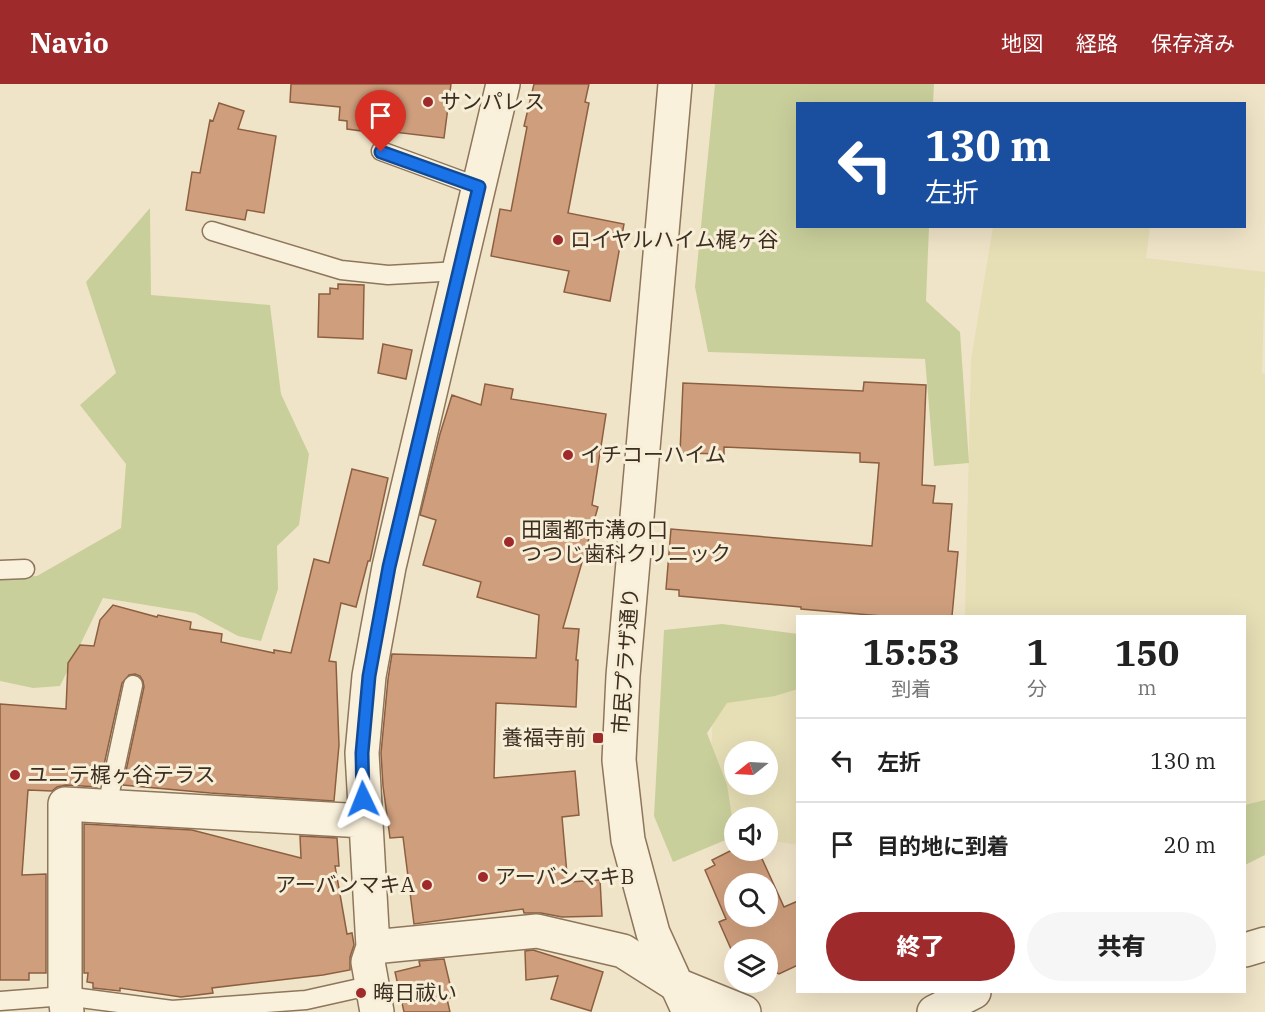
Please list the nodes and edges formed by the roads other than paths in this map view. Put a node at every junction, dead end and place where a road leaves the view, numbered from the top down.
1 (503, 84) edge
2 (675, 84) edge
3 (381, 152) dead end
4 (479, 187) junction
5 (212, 231) dead end
6 (459, 271) junction
7 (25, 569) dead end
8 (0, 570) edge
9 (133, 685) dead end
10 (107, 806) junction
11 (364, 821) junction
12 (1265, 944) edge
13 (373, 947) junction
14 (1246, 950) edge
15 (972, 993) edge
16 (682, 998) edge
17 (375, 999) edge
18 (0, 1001) edge
19 (66, 1004) edge
20 (744, 1012) edge
21 (934, 1012) edge

1 - 4 street
2 - 16 street, 市民プラザ通り
3 - 4 lane
4 - 6 street
5 - 6 lane
6 - 11 street
7 - 8 lane
9 - 10 lane
10 - 11 street
10 - 19 street
11 - 13 street
12 - 14 street
13 - 16 street
13 - 17 street
15 - 21 street
16 - 20 street
17 - 19 lane
18 - 19 lane

